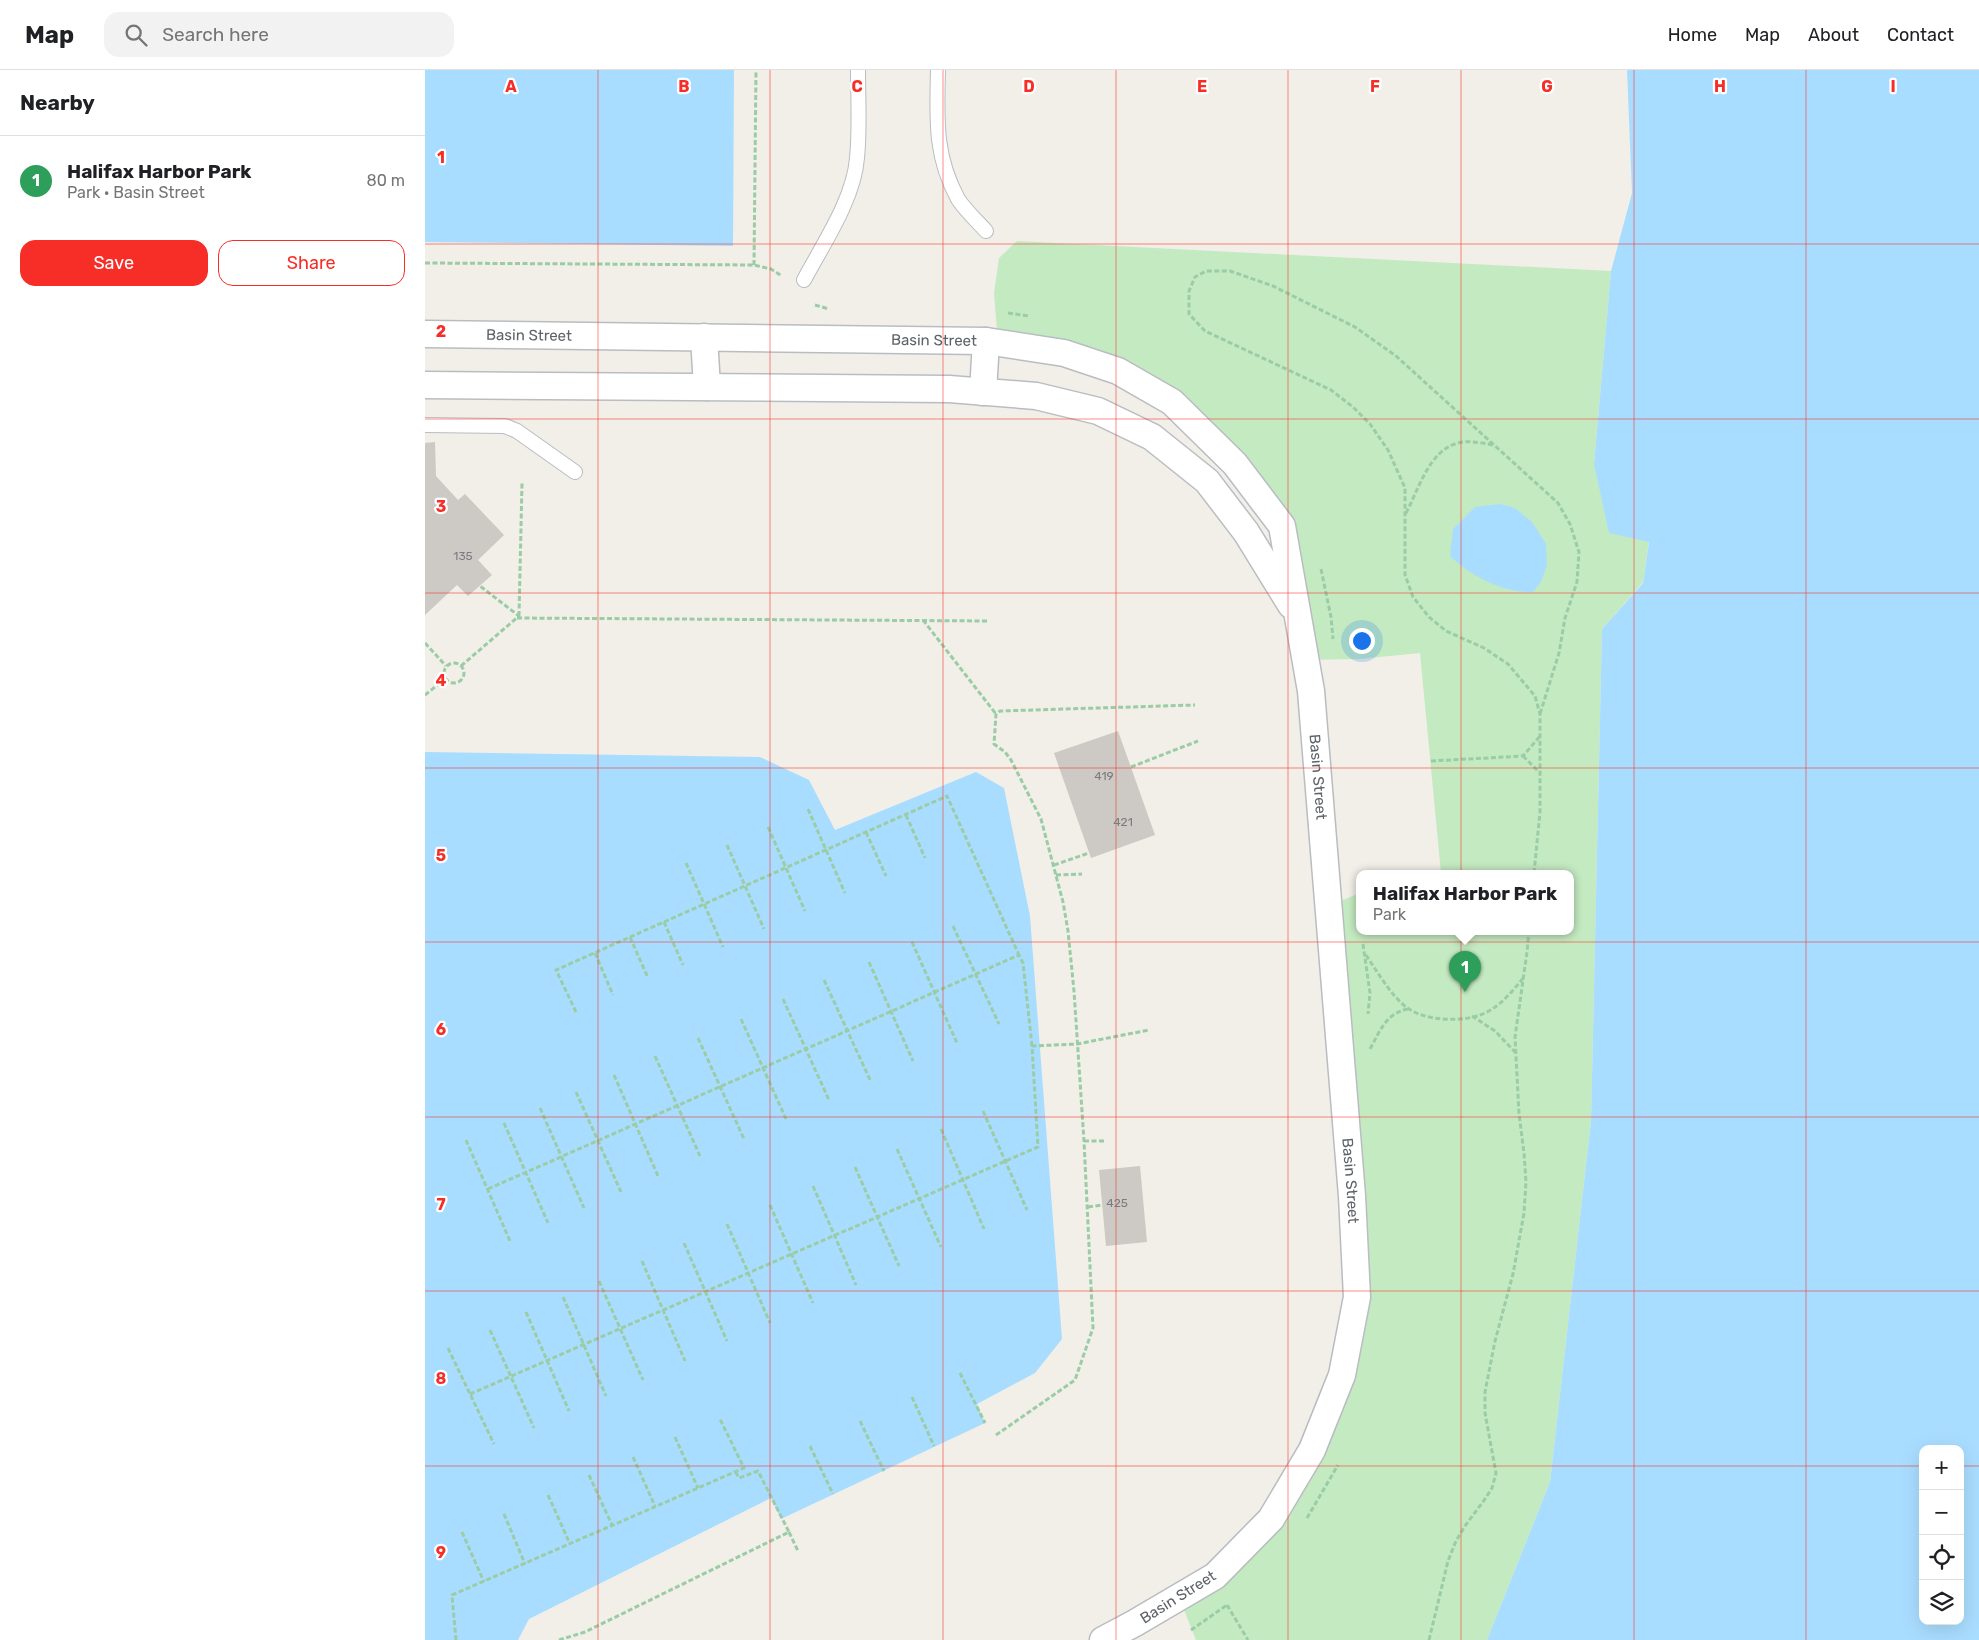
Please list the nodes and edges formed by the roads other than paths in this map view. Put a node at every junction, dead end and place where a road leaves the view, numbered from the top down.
1 (858, 70) edge
2 (938, 70) edge
3 (986, 231) dead end
4 (804, 280) dead end
5 (425, 334) edge
6 (703, 337) junction
7 (986, 341) junction
8 (425, 385) edge
9 (707, 387) junction
10 (983, 392) junction
11 (425, 425) edge
12 (575, 472) dead end
13 (1297, 616) junction
14 (1103, 1640) edge

1 - 4 lane
2 - 3 lane
5 - 6 street, Basin Street
6 - 7 street, Basin Street
6 - 9 street
7 - 10 street
7 - 13 street, Basin Street
8 - 9 street, Basin Street
9 - 10 street, Basin Street
10 - 13 street, Basin Street
11 - 12 lane
13 - 14 street, Basin Street

